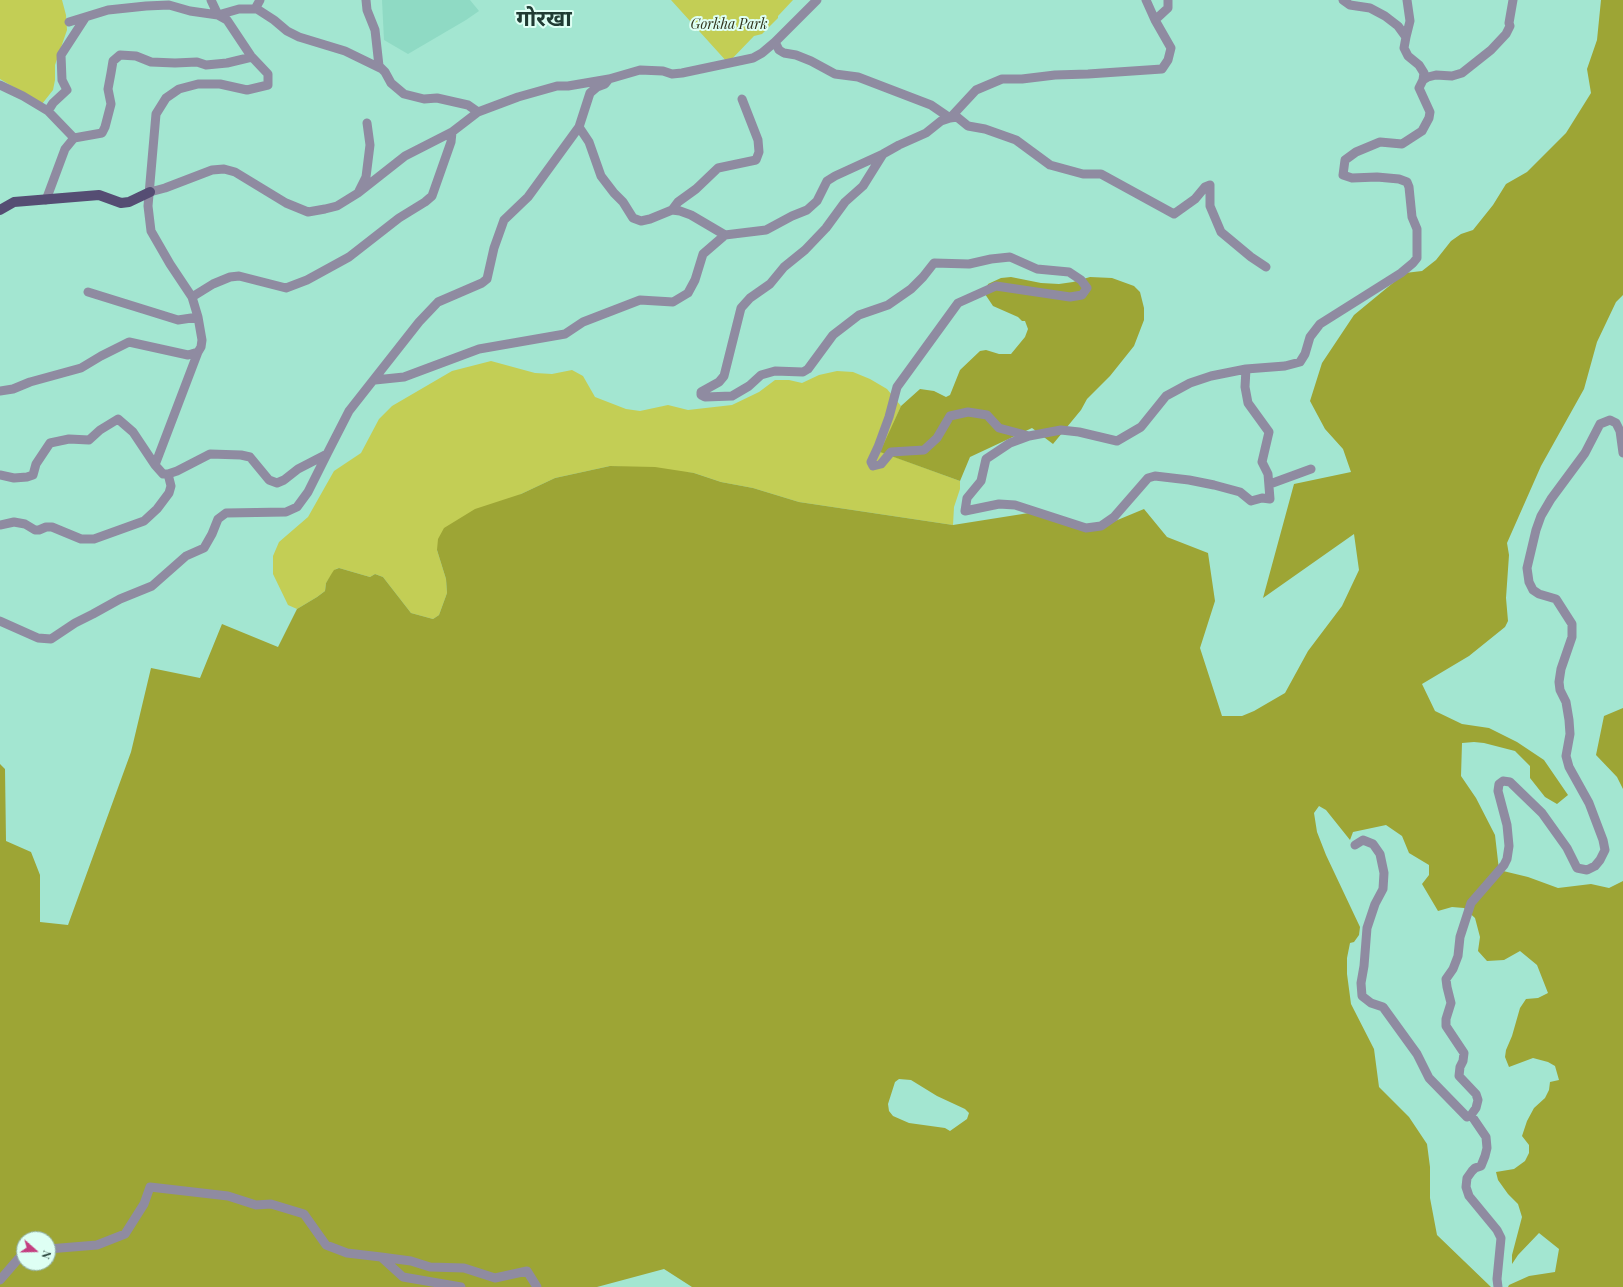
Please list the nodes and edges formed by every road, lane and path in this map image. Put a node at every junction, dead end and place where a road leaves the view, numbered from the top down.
1 (211, 0) edge
2 (260, 0) edge
3 (366, 0) edge
4 (817, 0) edge
5 (1146, 0) edge
6 (1168, 0) edge
7 (1343, 0) edge
8 (1407, 0) edge
9 (1513, 0) edge
10 (255, 10) junction
11 (218, 15) junction
12 (85, 18) junction
13 (1155, 20) junction
14 (69, 22) dead end
15 (1406, 37) junction
16 (775, 42) junction
17 (252, 57) junction
18 (382, 69) junction
19 (609, 79) junction
20 (1423, 80) junction
21 (0, 85) edge
22 (742, 99) dead end
23 (50, 107) junction
24 (478, 112) junction
25 (950, 118) junction
26 (367, 123) dead end
27 (579, 127) junction
28 (452, 132) junction
29 (74, 138) junction
30 (883, 154) junction
31 (150, 192) junction
32 (358, 193) junction
33 (46, 200) junction
34 (0, 210) edge
35 (672, 210) junction
36 (725, 235) junction
37 (1266, 267) dead end
38 (88, 292) dead end
39 (192, 297) junction
40 (198, 317) junction
41 (198, 352) junction
42 (1246, 369) junction
43 (375, 380) junction
44 (0, 391) edge
45 (1029, 436) junction
46 (1623, 453) edge
47 (327, 454) junction
48 (155, 465) junction
49 (1311, 469) dead end
50 (0, 474) edge
51 (168, 474) junction
52 (1270, 484) junction
53 (0, 525) edge
54 (0, 621) edge
55 (1355, 845) dead end
56 (1471, 1115) junction
57 (56, 1249) edge
58 (381, 1257) junction
59 (16, 1261) edge
60 (0, 1280) edge
61 (461, 1287) edge
62 (538, 1287) edge
63 (1498, 1287) edge

1 - 11 street
2 - 10 street
3 - 18 street
4 - 16 street
5 - 13 street
6 - 13 street
7 - 15 street
8 - 15 street
9 - 20 street
10 - 11 street
10 - 18 street
11 - 12 street
11 - 17 street
12 - 14 street
12 - 23 street
13 - 25 street
15 - 20 street
16 - 19 street
16 - 25 street
17 - 29 street
17 - 31 street
18 - 24 street
19 - 24 street
19 - 27 street
20 - 42 street
21 - 23 street
22 - 35 street
23 - 29 street
24 - 28 street
25 - 30 street
25 - 37 street
26 - 32 street
27 - 35 street
27 - 43 street
28 - 32 street
28 - 39 street
29 - 33 street
30 - 36 street
30 - 45 street
31 - 32 street
31 - 33 main road
31 - 39 street
33 - 34 main road
35 - 36 street
36 - 43 street
38 - 40 street
39 - 40 street
40 - 41 street
41 - 44 street
41 - 48 street
42 - 45 street
42 - 52 street
43 - 47 street
45 - 52 street
46 - 56 street
47 - 51 street
47 - 54 street
48 - 50 street
48 - 51 street
49 - 52 street
51 - 53 street
55 - 56 street
56 - 63 street
57 - 58 street
58 - 61 street
58 - 62 street
59 - 60 street

